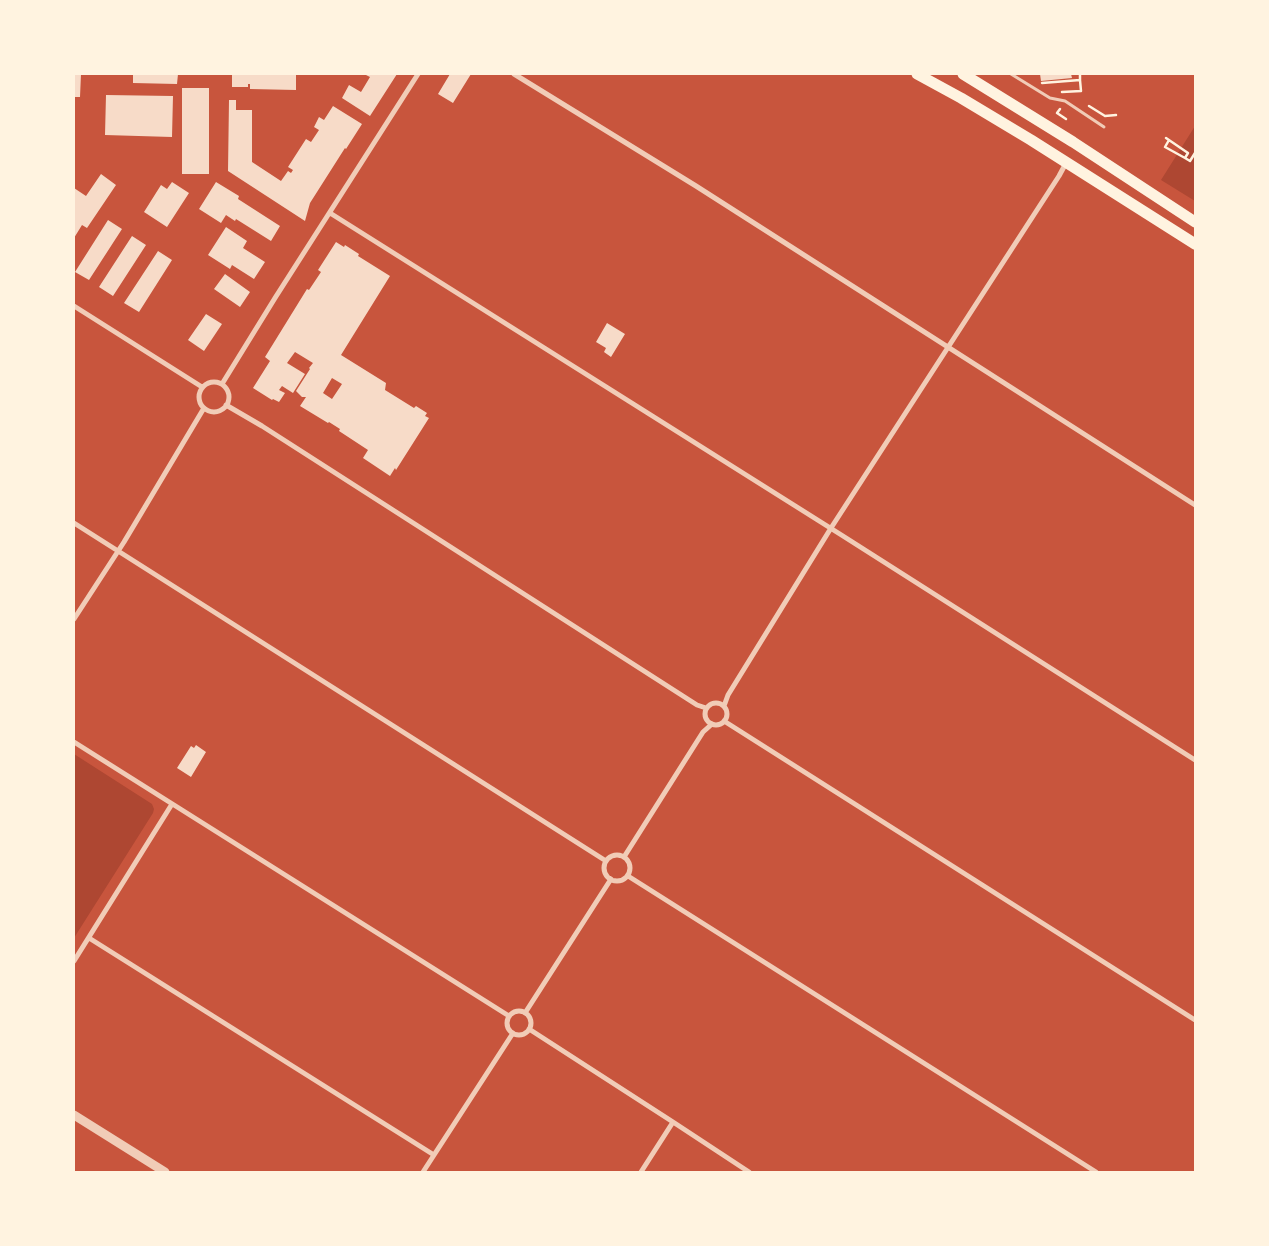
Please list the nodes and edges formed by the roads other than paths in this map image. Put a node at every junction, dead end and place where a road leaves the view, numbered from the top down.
1 (418, 74) edge
2 (514, 74) edge
3 (963, 74) edge
4 (1011, 74) edge
5 (922, 75) edge
6 (1104, 126) dead end
7 (1066, 162) junction
8 (330, 212) junction
9 (1195, 222) edge
10 (1195, 244) edge
11 (74, 306) edge
12 (948, 348) junction
13 (222, 384) junction
14 (202, 387) junction
15 (226, 405) junction
16 (204, 408) junction
17 (1195, 505) edge
18 (74, 523) edge
19 (831, 528) junction
20 (118, 551) junction
21 (74, 619) edge
22 (724, 706) junction
23 (706, 708) junction
24 (724, 721) junction
25 (712, 724) junction
26 (74, 742) edge
27 (1195, 760) edge
28 (172, 804) junction
29 (624, 857) junction
30 (606, 861) junction
31 (628, 876) junction
32 (611, 879) junction
33 (88, 938) junction
34 (74, 960) edge
35 (525, 1013) junction
36 (509, 1016) junction
37 (1195, 1020) edge
38 (529, 1029) junction
39 (513, 1033) junction
40 (74, 1115) edge
41 (673, 1122) junction
42 (434, 1156) junction
43 (165, 1172) edge
44 (423, 1172) edge
45 (641, 1172) edge
46 (749, 1172) edge
47 (1096, 1172) edge

1 - 8 street
2 - 12 street
3 - 9 highway
4 - 6 lane
5 - 7 highway
7 - 10 highway
7 - 12 street
8 - 13 street
8 - 19 street
11 - 14 street
12 - 17 street
12 - 19 street
13 - 14 street
13 - 15 street
14 - 16 street
15 - 16 street
15 - 23 street
16 - 20 street
18 - 20 street
19 - 22 street
19 - 27 street
20 - 21 street
20 - 30 street
22 - 23 street
22 - 24 street
23 - 25 street
24 - 25 street
24 - 37 street
25 - 29 street
26 - 28 street
28 - 33 street
28 - 36 street
29 - 30 street
29 - 31 street
30 - 32 street
31 - 32 street
31 - 47 street
32 - 35 street
33 - 34 street
33 - 42 street
35 - 36 street
35 - 38 street
36 - 39 street
38 - 39 street
38 - 41 street
39 - 42 street
40 - 43 street
41 - 45 street
41 - 46 street
42 - 44 street

